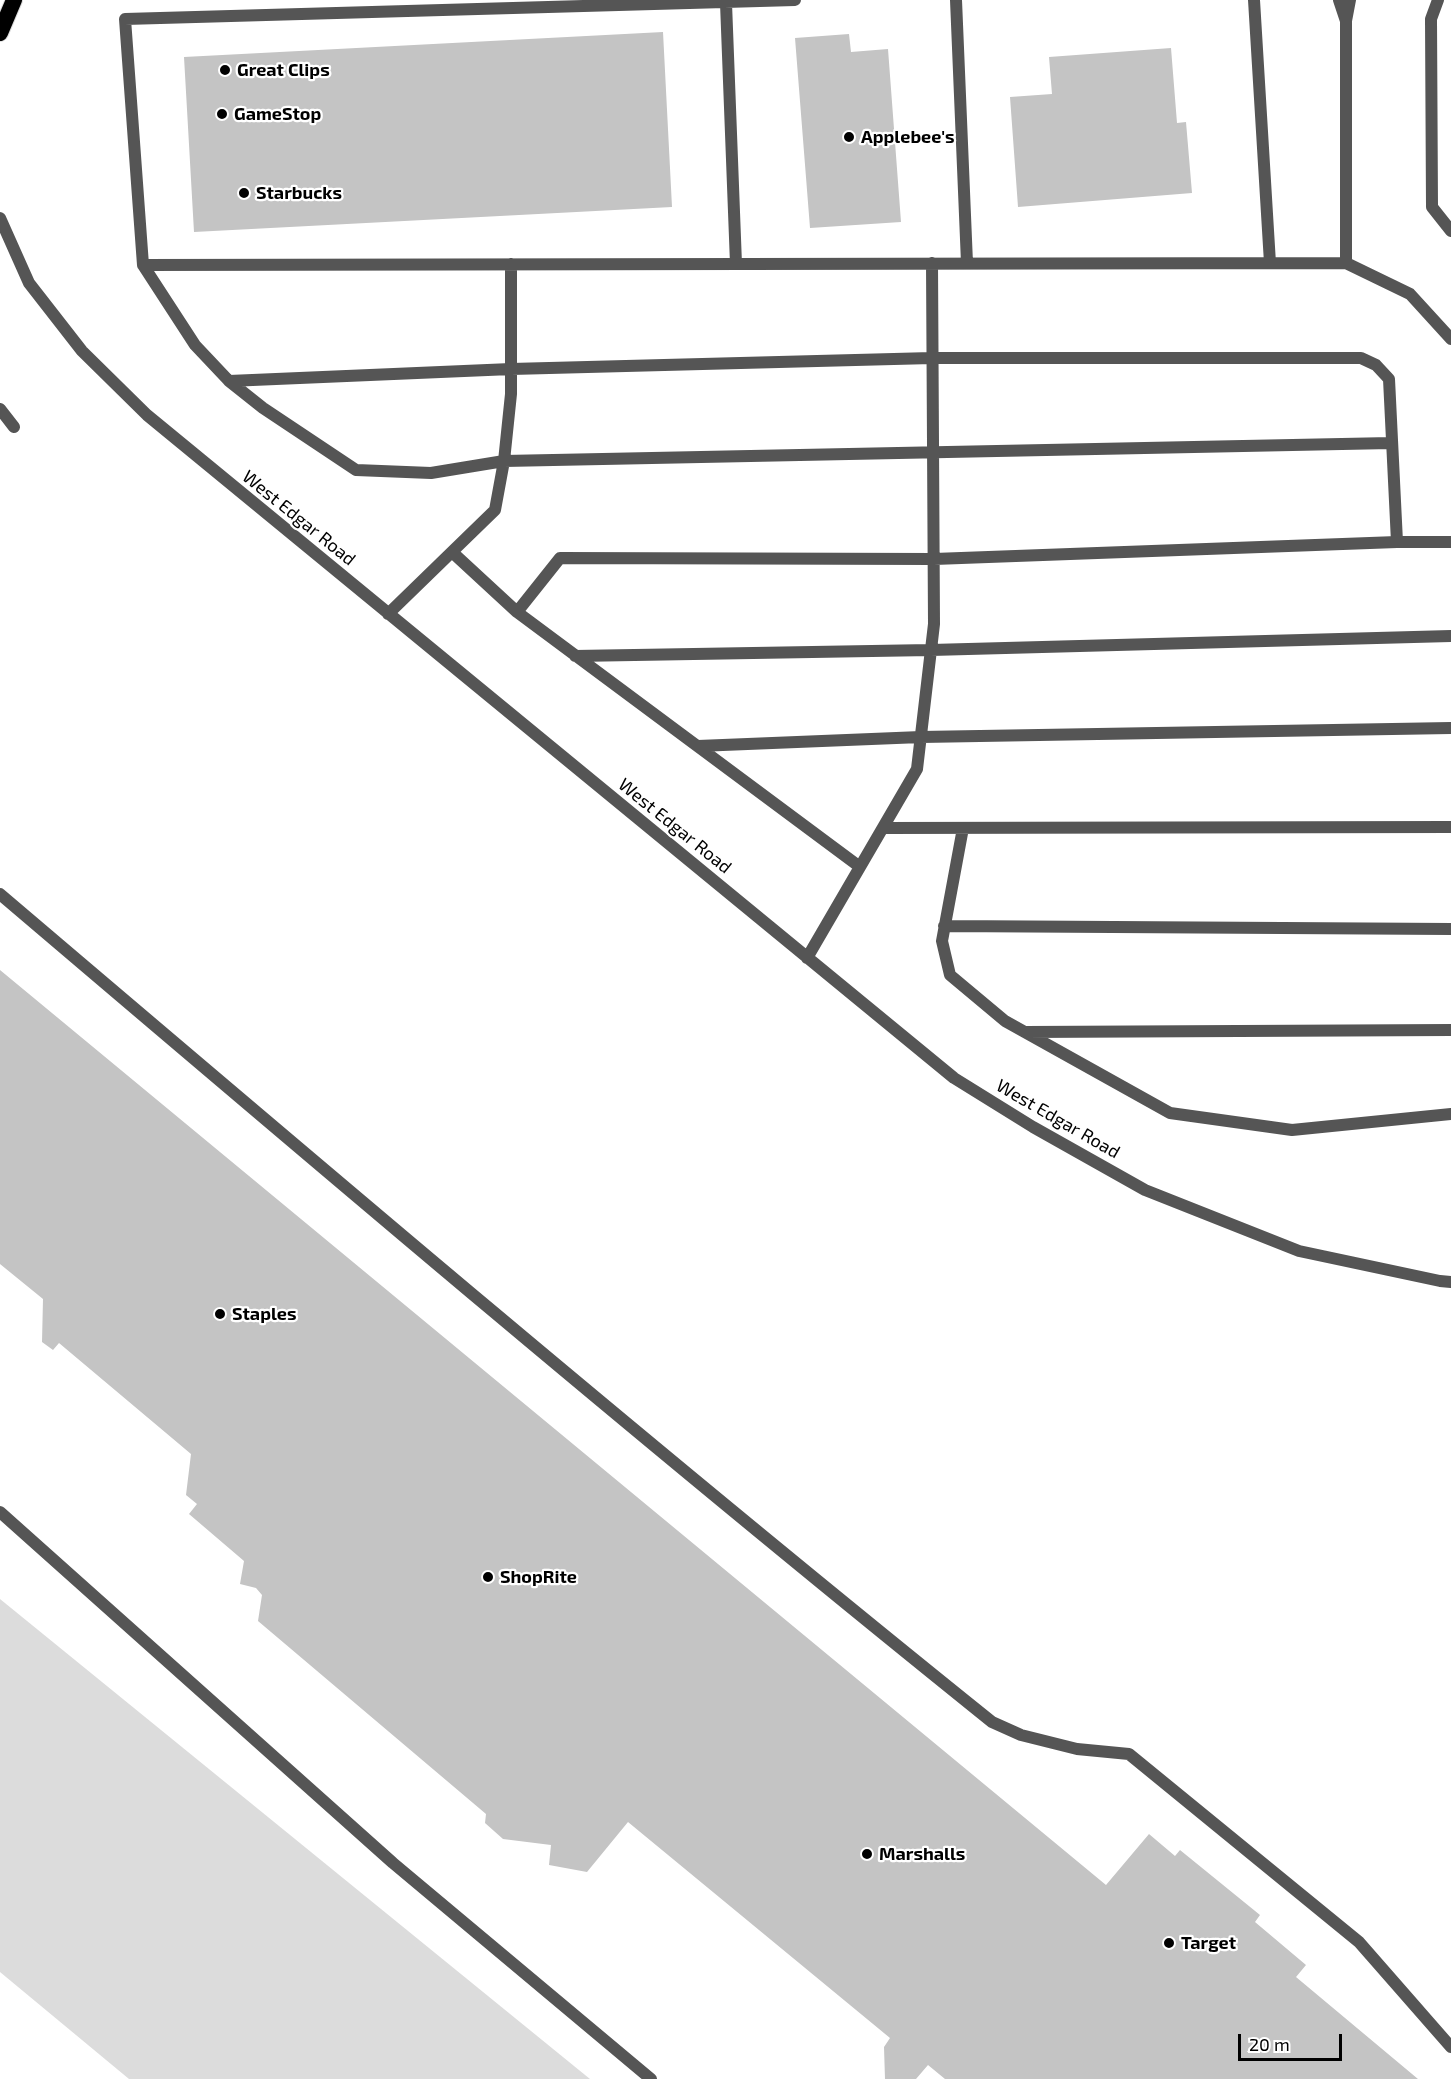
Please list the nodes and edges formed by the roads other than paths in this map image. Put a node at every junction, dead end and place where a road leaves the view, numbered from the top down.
1 (14, 0) edge
2 (795, 0) edge
3 (956, 0) edge
4 (1254, 0) edge
5 (1339, 0) edge
6 (1350, 0) edge
7 (1438, 0) edge
8 (726, 3) junction
9 (1346, 21) junction
10 (0, 33) edge
11 (0, 218) edge
12 (1451, 231) edge
13 (932, 263) junction
14 (967, 263) junction
15 (1270, 263) junction
16 (1346, 263) junction
17 (511, 264) junction
18 (736, 264) junction
19 (143, 265) junction
20 (1451, 339) edge
21 (932, 358) junction
22 (511, 369) junction
23 (229, 381) junction
24 (0, 409) edge
25 (14, 427) dead end
26 (1391, 443) junction
27 (933, 453) junction
28 (504, 461) junction
29 (1397, 542) junction
30 (1451, 542) edge
31 (452, 552) junction
32 (934, 559) junction
33 (517, 612) junction
34 (388, 614) junction
35 (1451, 636) edge
36 (931, 650) junction
37 (575, 656) junction
38 (1451, 728) edge
39 (921, 737) junction
40 (698, 746) junction
41 (1451, 827) edge
42 (883, 828) junction
43 (963, 828) junction
44 (860, 867) junction
45 (0, 894) edge
46 (945, 926) junction
47 (1451, 929) edge
48 (807, 958) junction
49 (1451, 1030) edge
50 (1025, 1032) junction
51 (1451, 1114) edge
52 (1451, 1282) edge
53 (0, 1512) edge
54 (1451, 2047) edge
55 (651, 2079) edge

1 - 10 highway
2 - 8 lane
3 - 14 lane
4 - 15 lane
5 - 9 lane
6 - 9 lane
7 - 12 lane
8 - 18 lane
8 - 19 lane
9 - 16 lane
11 - 34 lane, West Edgar Road
13 - 14 lane
13 - 18 lane
13 - 21 lane
14 - 15 lane
15 - 16 lane
16 - 20 lane
17 - 18 lane
17 - 19 lane
17 - 22 lane
19 - 23 lane
21 - 22 lane
21 - 26 lane
21 - 27 lane
22 - 23 lane
22 - 28 lane
23 - 28 lane
24 - 25 lane
26 - 27 lane
26 - 29 lane
27 - 28 lane
27 - 32 lane
28 - 31 lane
29 - 30 lane
29 - 32 lane
31 - 33 lane
31 - 34 lane
32 - 33 lane
32 - 36 lane
33 - 37 lane
34 - 48 lane, West Edgar Road
35 - 36 lane
36 - 37 lane
36 - 39 lane
37 - 40 lane
38 - 39 lane
39 - 40 lane
39 - 42 lane
40 - 44 lane
41 - 43 lane
42 - 43 lane
42 - 44 lane
43 - 46 lane
44 - 48 lane
45 - 54 lane
46 - 47 lane
46 - 50 lane
48 - 52 lane, West Edgar Road
49 - 50 lane
50 - 51 lane
53 - 55 lane

